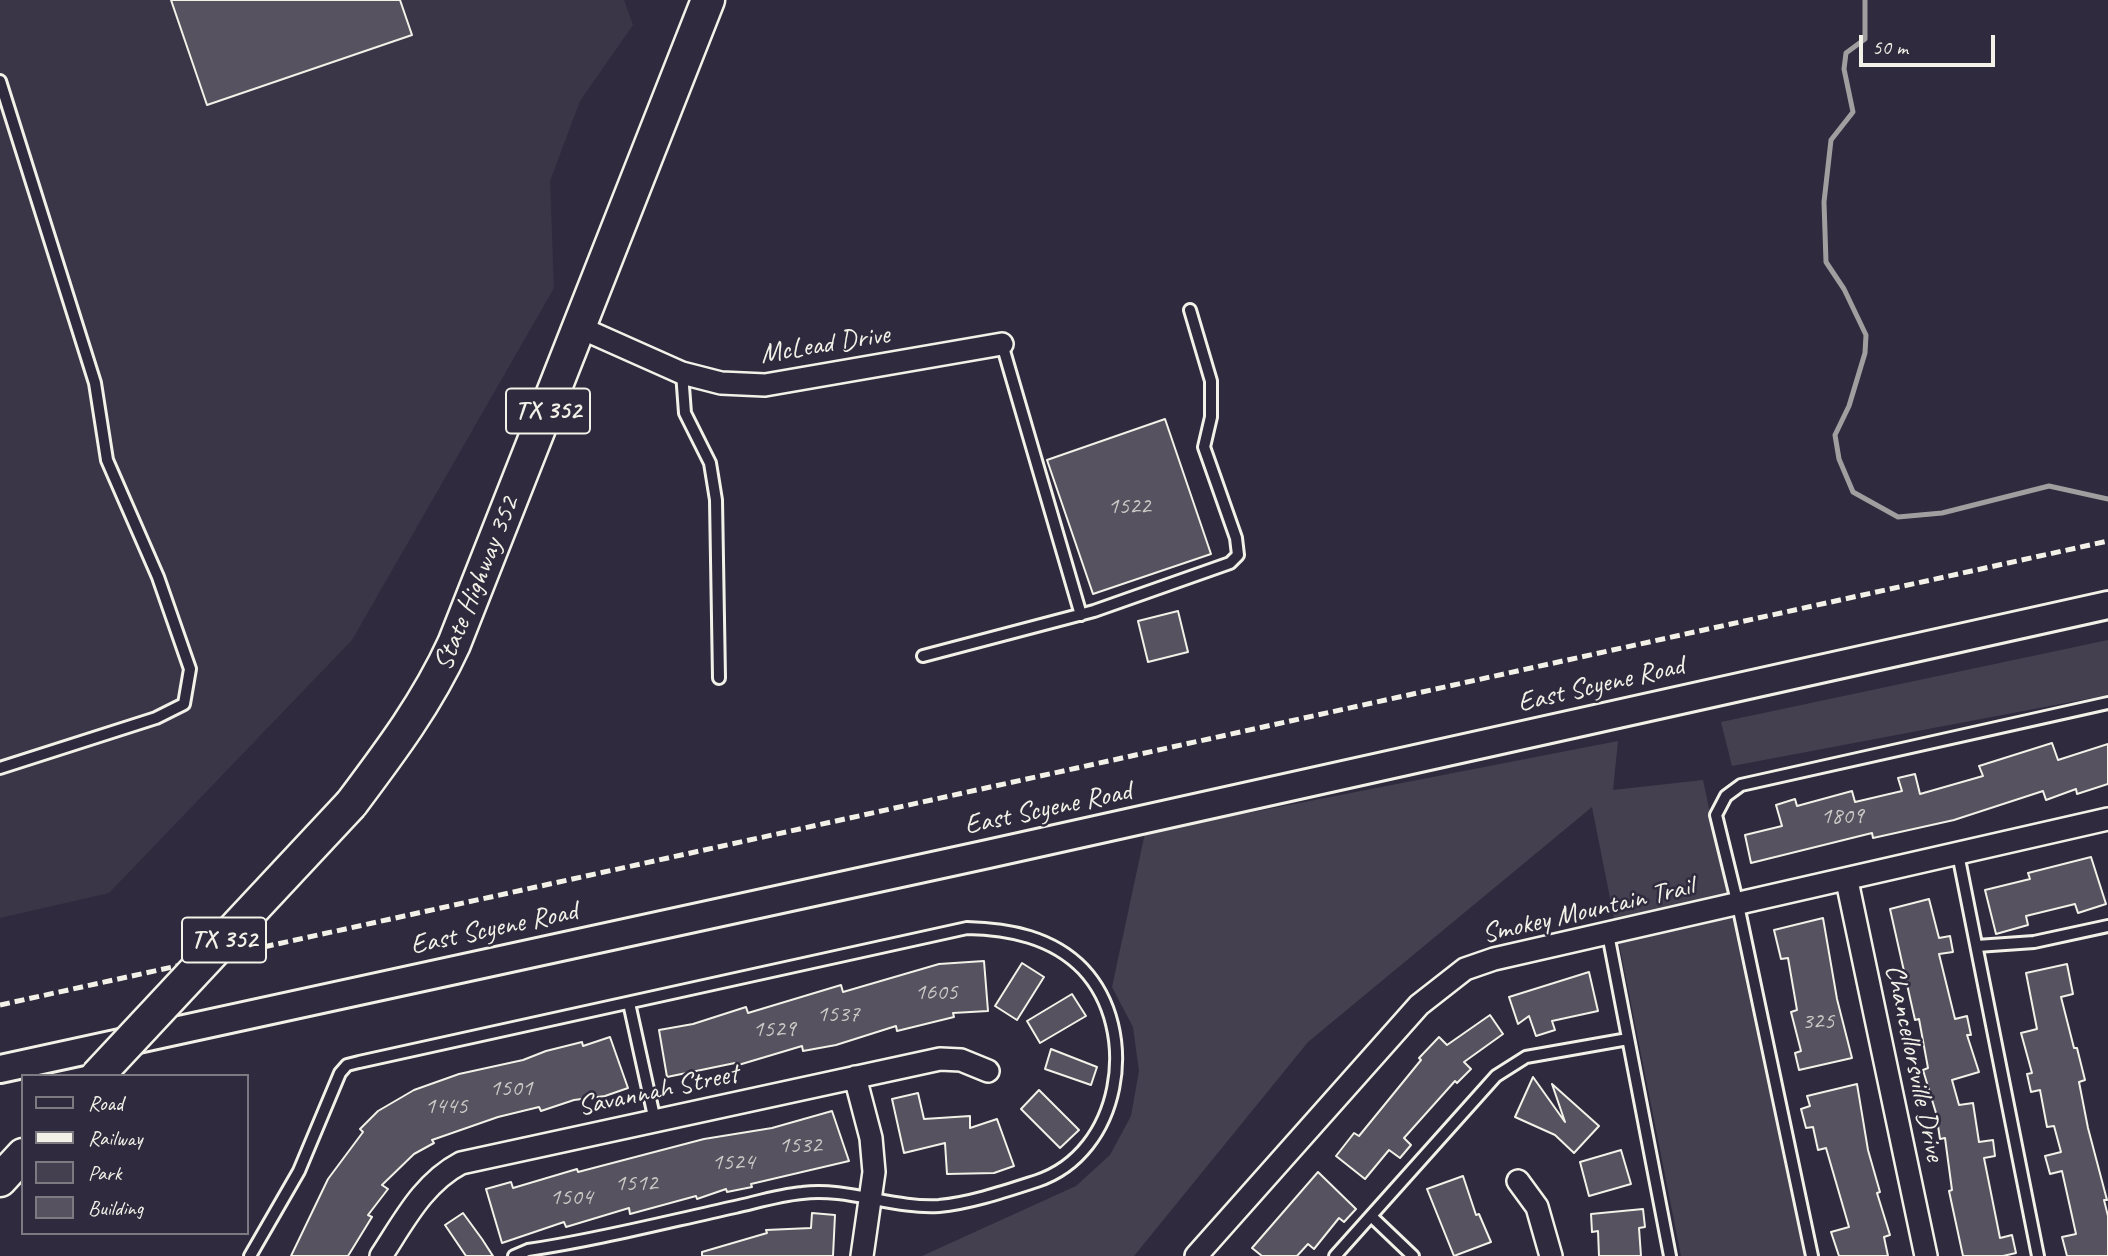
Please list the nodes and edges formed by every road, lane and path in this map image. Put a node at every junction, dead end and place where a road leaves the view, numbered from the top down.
1 (708, 0) edge
2 (0, 81) edge
3 (1190, 310) dead end
4 (581, 328) junction
5 (1002, 344) joint
6 (682, 373) junction
7 (2108, 605) edge
8 (1081, 615) junction
9 (923, 656) dead end
10 (719, 678) dead end
11 (2108, 703) edge
12 (0, 768) edge
13 (2108, 819) edge
14 (1958, 854) junction
15 (1847, 881) junction
16 (1738, 905) junction
17 (2108, 926) edge
18 (1608, 934) junction
19 (1976, 946) junction
20 (629, 1003) junction
21 (1628, 1039) junction
22 (0, 1069) edge
23 (988, 1071) dead end
24 (99, 1074) edge
25 (855, 1077) junction
26 (655, 1121) junction
27 (21, 1157) edge
28 (0, 1180) edge
29 (1518, 1181) dead end
30 (870, 1199) junction
31 (1371, 1216) junction
32 (1198, 1255) edge
33 (250, 1256) edge
34 (382, 1256) edge
35 (514, 1256) edge
36 (862, 1256) edge
37 (1335, 1256) edge
38 (1413, 1256) edge
39 (1551, 1256) edge
40 (1670, 1256) edge
41 (1812, 1256) edge
42 (1926, 1256) edge
43 (2038, 1256) edge

1 - 4 main road, State Highway 352 / TX 352
2 - 12 lane
3 - 8 lane
4 - 6 street, McLead Drive
4 - 24 main road, State Highway 352 / TX 352, bridge
5 - 6 street, McLead Drive
5 - 8 lane
6 - 10 lane
7 - 22 street, East Scyene Road
8 - 9 lane
11 - 16 lane
13 - 14 street, Smokey Mountain Trail
14 - 15 street, Smokey Mountain Trail
14 - 19 lane
15 - 16 street, Smokey Mountain Trail
15 - 42 street, Chancellorsville Drive
16 - 18 street, Smokey Mountain Trail
16 - 41 lane
17 - 19 lane
18 - 21 lane
18 - 32 street, Smokey Mountain Trail
19 - 43 lane
20 - 26 lane
20 - 30 lane
20 - 33 lane
21 - 31 lane
21 - 40 lane
23 - 25 street, Savannah Street
25 - 26 street, Savannah Street
25 - 30 street
26 - 34 street, Savannah Street
27 - 28 main road
29 - 39 street
30 - 35 lane
30 - 36 street
31 - 37 lane
31 - 38 lane

